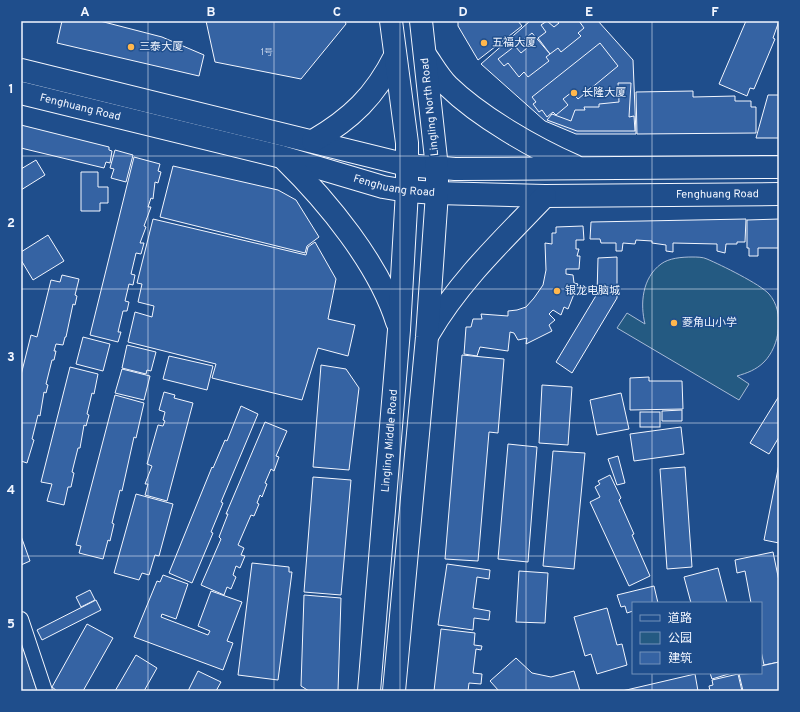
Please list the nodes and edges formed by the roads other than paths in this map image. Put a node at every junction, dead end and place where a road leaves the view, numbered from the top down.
1 (391, 21) edge
2 (420, 21) edge
3 (425, 54) junction
4 (395, 56) junction
5 (21, 70) edge
6 (21, 93) edge
7 (313, 141) junction
8 (282, 157) junction
9 (407, 165) junction
10 (779, 167) edge
11 (437, 168) junction
12 (580, 168) junction
13 (407, 191) junction
14 (437, 193) junction
15 (779, 194) edge
16 (546, 196) junction
17 (399, 330) junction
18 (427, 338) junction
19 (21, 619) edge
20 (45, 691) edge
21 (369, 691) edge
22 (394, 691) edge

1 - 4 main road
2 - 3 main road, Lingling North Road
3 - 11 main road, Lingling North Road
3 - 12 main road
4 - 7 main road
4 - 9 main road
5 - 7 main road, Fenghuang Road
6 - 8 main road, Fenghuang Road
7 - 9 main road, Fenghuang Road
8 - 13 main road, Fenghuang Road
8 - 17 main road
9 - 11 main road, Fenghuang Road
9 - 13 main road
10 - 12 main road, Fenghuang Road
11 - 12 main road, Fenghuang Road
11 - 14 main road, Lingling North Road
13 - 14 main road, Fenghuang Road
13 - 17 main road, Lingling Middle Road
14 - 16 main road, Fenghuang Road
14 - 18 main road
15 - 16 main road, Fenghuang Road
16 - 18 main road
17 - 21 main road, Lingling Middle Road
18 - 22 main road
19 - 20 street

